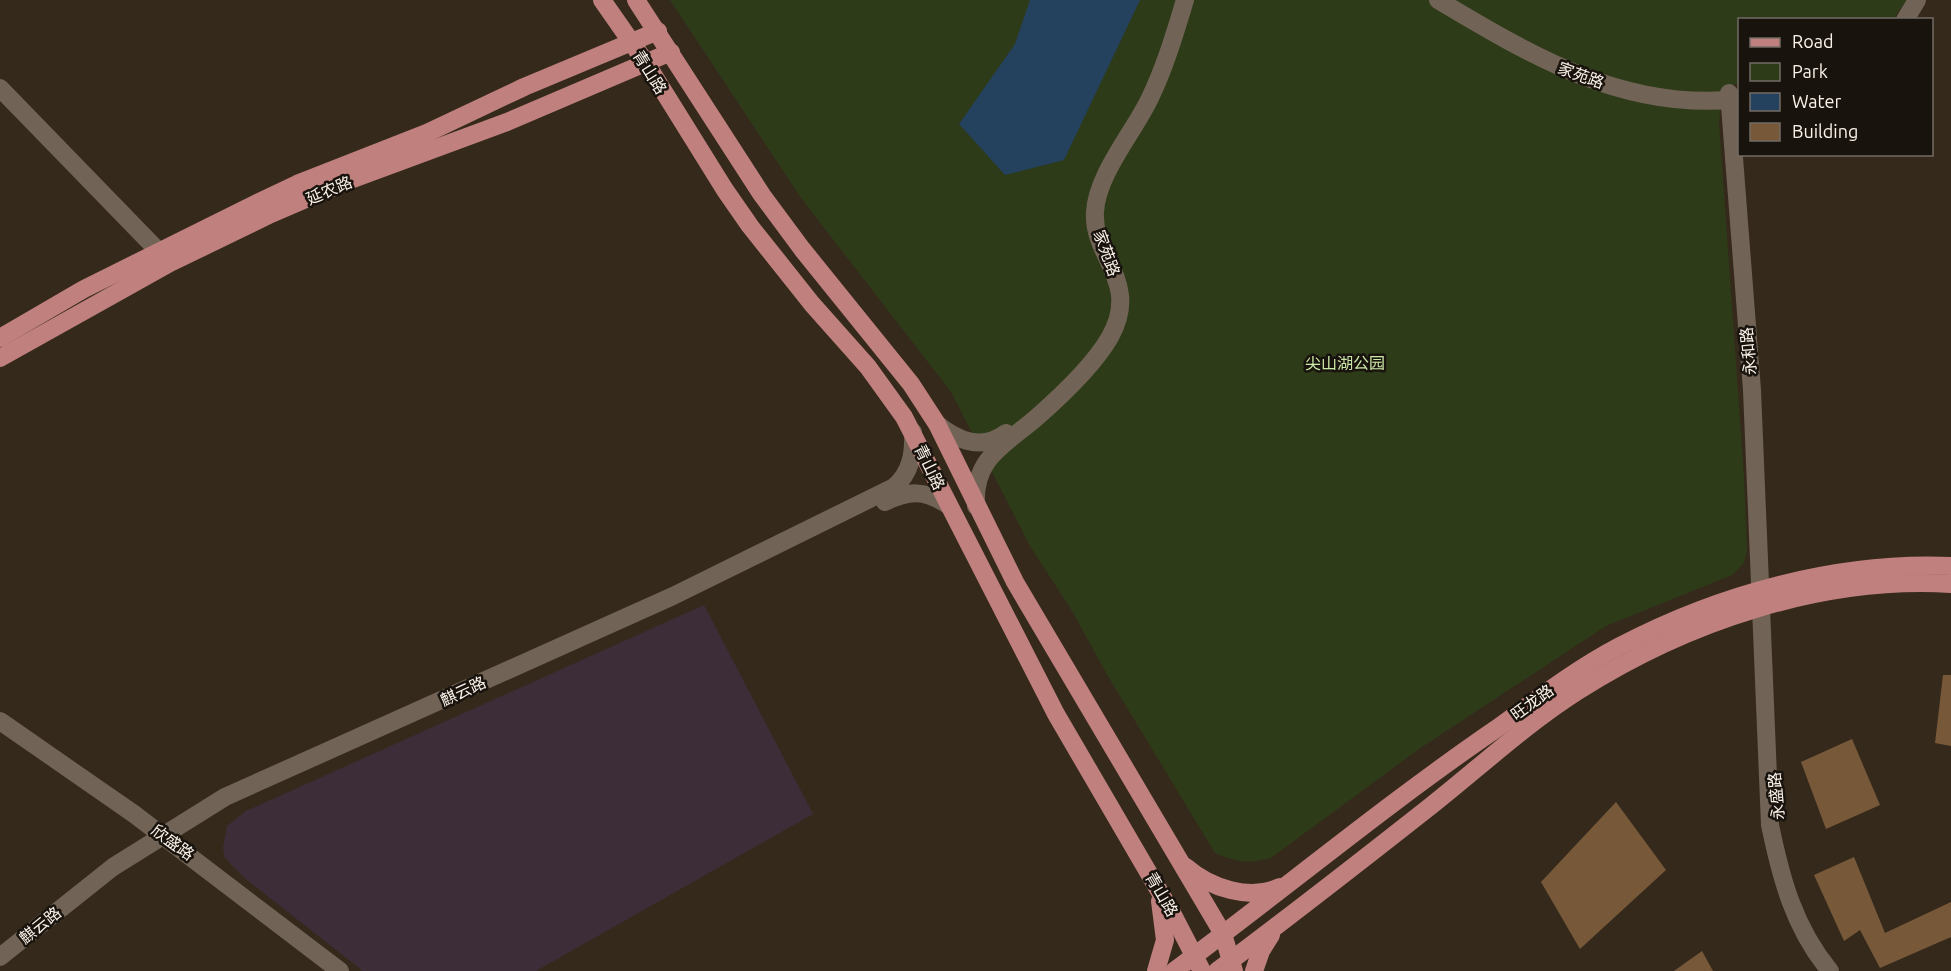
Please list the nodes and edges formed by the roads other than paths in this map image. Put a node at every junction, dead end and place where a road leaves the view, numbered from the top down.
1 (602, 0) edge
2 (636, 0) edge
3 (1178, 0) edge
4 (1185, 0) edge
5 (1437, 0) edge
6 (1449, 0) edge
7 (1917, 0) edge
8 (1923, 0) edge
9 (1906, 18) edge
10 (1912, 18) edge
11 (658, 31) junction
12 (632, 42) junction
13 (671, 52) junction
14 (646, 63) junction
15 (0, 88) edge
16 (1735, 96) edge
17 (1738, 119) edge
18 (1738, 148) edge
19 (1738, 156) edge
20 (1741, 156) edge
21 (164, 257) junction
22 (0, 338) edge
23 (0, 358) edge
24 (937, 424) junction
25 (912, 432) junction
26 (948, 505) junction
27 (976, 506) junction
28 (1951, 566) edge
29 (1951, 584) edge
30 (1764, 599) junction
31 (0, 721) edge
32 (0, 730) edge
33 (163, 840) junction
34 (1178, 859) junction
35 (1152, 877) junction
36 (1293, 881) junction
37 (1277, 926) junction
38 (1223, 934) junction
39 (0, 957) edge
40 (1199, 963) edge
41 (1233, 965) edge
42 (0, 967) edge
43 (330, 971) edge
44 (340, 971) edge
45 (1156, 971) edge
46 (1174, 971) edge
47 (1217, 971) edge
48 (1254, 971) edge
49 (1830, 971) edge
50 (1840, 971) edge

1 - 12 main road, 青山路
2 - 11 main road, 青山路
3 - 24 street, 家苑路
4 - 27 street, 家苑路
5 - 16 street, 家苑路
6 - 16 street, 家苑路
7 - 9 street
8 - 10 street
11 - 12 main road, 延农路
11 - 13 main road, 青山路
12 - 14 main road, 青山路
12 - 21 main road, 延农路
13 - 14 main road, 延农路
13 - 24 main road, 青山路
14 - 21 main road, 延农路
14 - 25 main road, 青山路
15 - 21 street
16 - 17 street
16 - 18 street, 永和路
19 - 30 street, 永和路
20 - 30 street, 永和路
21 - 22 main road, 延农路
21 - 23 main road, 延农路
24 - 27 main road, 青山路
25 - 26 main road, 青山路
25 - 33 street, 麒云路
26 - 33 street, 麒云路
26 - 35 main road, 青山路
27 - 34 main road, 青山路
28 - 30 main road, 旺龙路
29 - 30 main road, 旺龙路
30 - 36 main road, 旺龙路
30 - 37 main road, 旺龙路
30 - 49 street, 永盛路
30 - 50 street, 永盛路
31 - 33 street, 欣盛路
32 - 33 street, 欣盛路
33 - 39 street, 麒云路
33 - 42 street, 麒云路
33 - 43 street, 欣盛路
33 - 44 street, 欣盛路
34 - 36 main road
34 - 38 main road, 青山路
35 - 40 main road, 青山路
35 - 45 main road
36 - 38 main road, 旺龙路
37 - 41 main road, 旺龙路
37 - 48 main road
38 - 40 main road, 旺龙路
38 - 41 main road, 青山路
40 - 46 main road, 旺龙路
41 - 47 main road, 旺龙路

